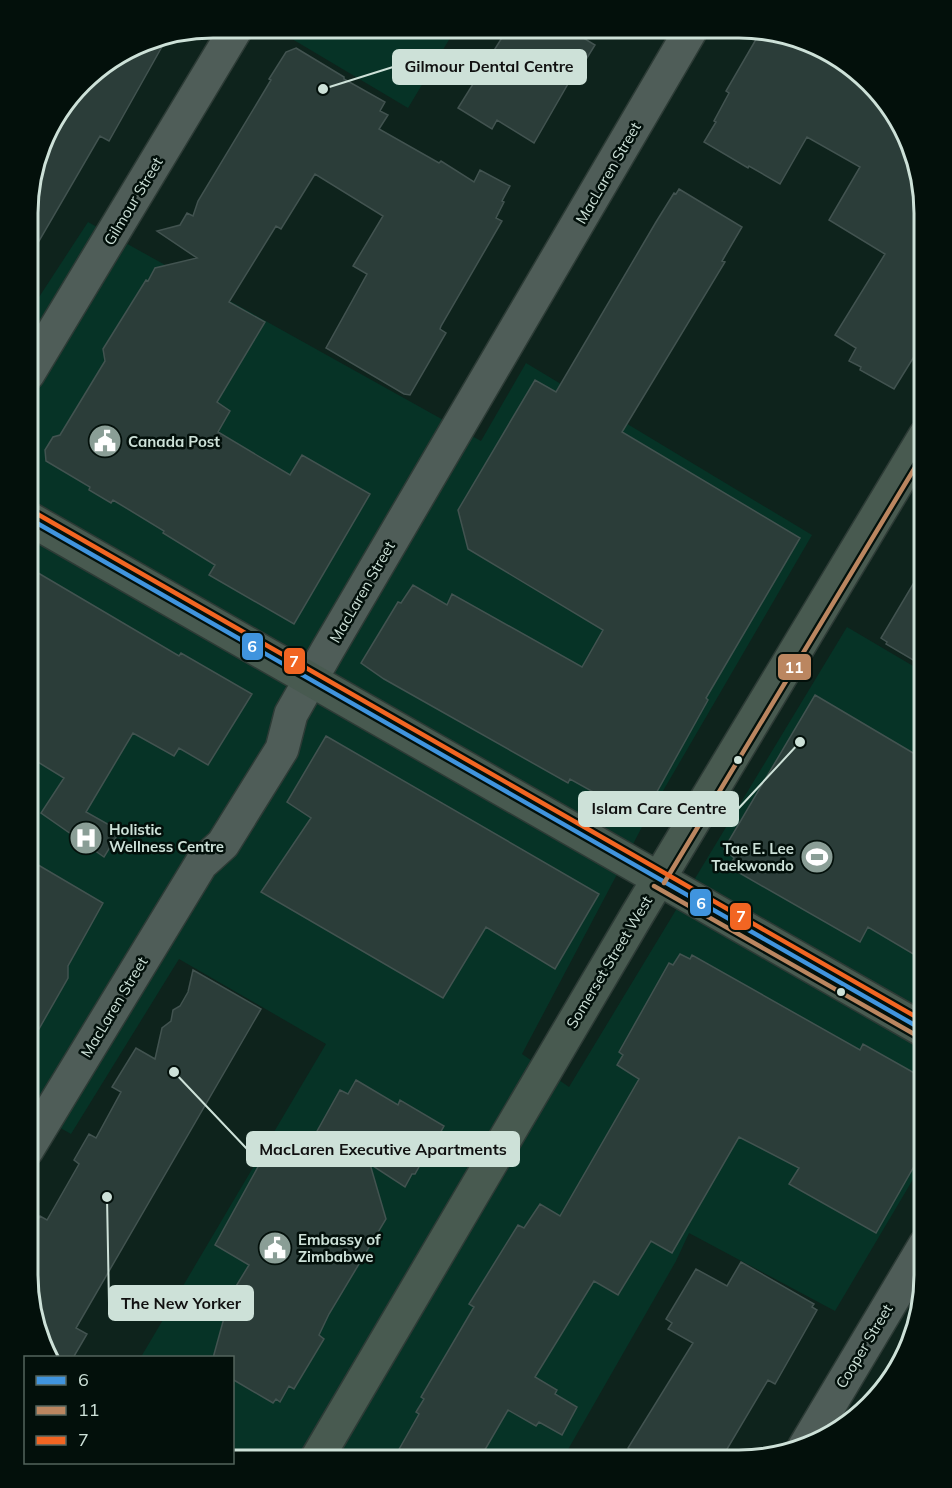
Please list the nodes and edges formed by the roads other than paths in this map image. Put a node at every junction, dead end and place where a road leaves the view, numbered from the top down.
1 (230, 38) edge
2 (686, 38) edge
3 (38, 357) edge
4 (914, 454) edge
5 (38, 524) edge
6 (311, 681) junction
7 (658, 879) junction
8 (914, 1025) edge
9 (38, 1132) edge
10 (914, 1263) edge
11 (812, 1434) edge
12 (322, 1450) edge

1 - 3 street, Gilmour Street
2 - 6 street, MacLaren Street
4 - 7 main road, Somerset Street West
5 - 6 main road
6 - 7 main road
6 - 9 street, MacLaren Street
7 - 8 main road
7 - 12 main road, Somerset Street West
10 - 11 street, Cooper Street

